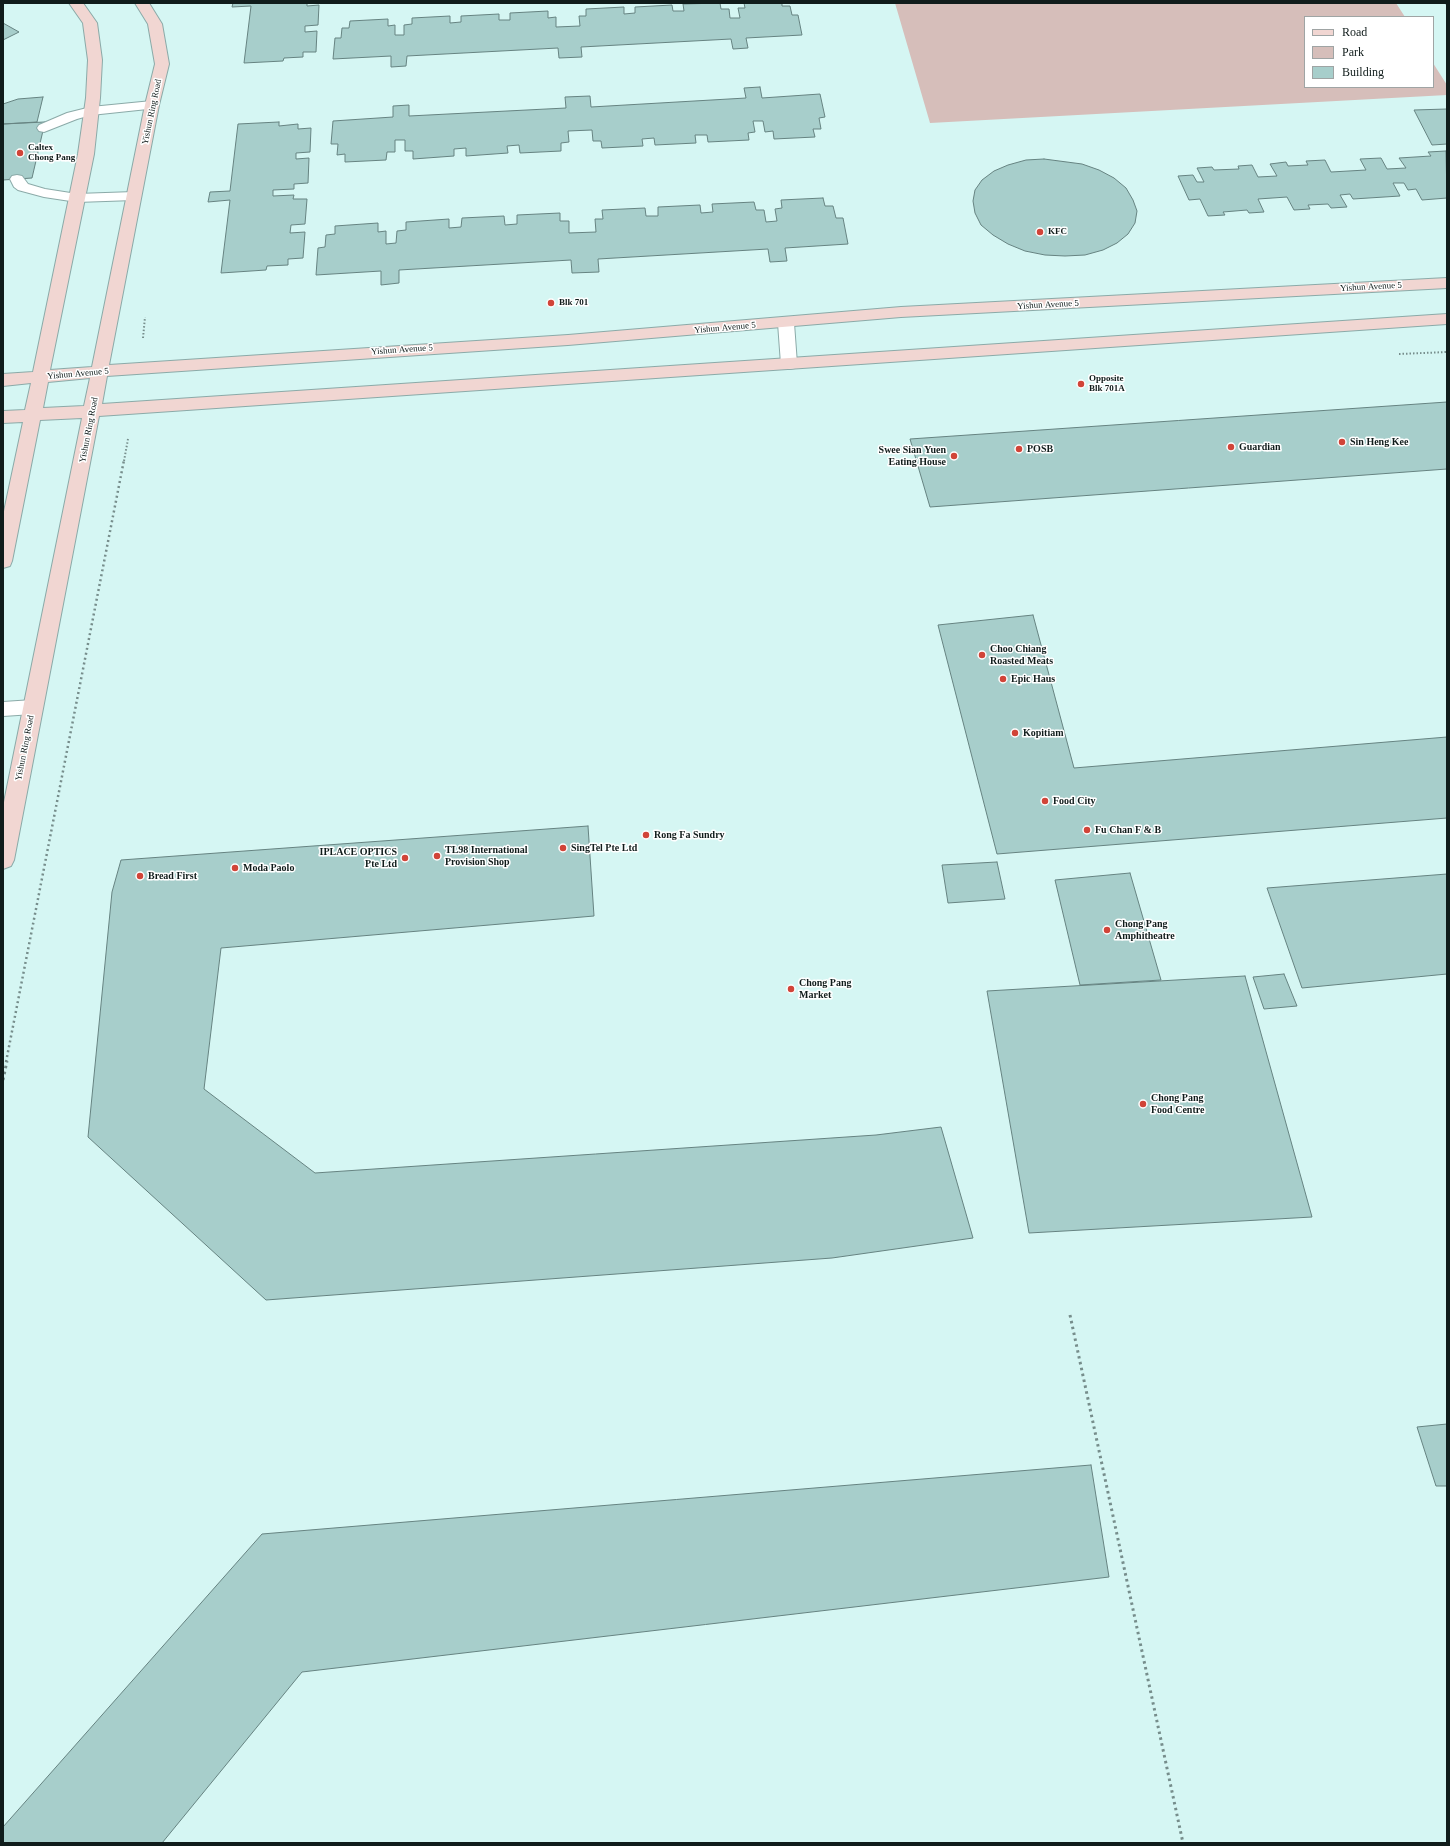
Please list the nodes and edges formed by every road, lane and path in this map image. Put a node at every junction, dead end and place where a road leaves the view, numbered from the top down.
1 (76, 3) edge
2 (142, 3) edge
3 (152, 105) junction
4 (91, 111) junction
5 (44, 128) dead end
6 (17, 179) dead end
7 (134, 196) junction
8 (77, 198) junction
9 (1447, 283) edge
10 (1447, 319) edge
11 (786, 323) junction
12 (789, 364) junction
13 (100, 372) junction
14 (39, 377) junction
15 (3, 380) edge
16 (92, 410) junction
17 (32, 415) junction
18 (3, 417) edge
19 (129, 432) dead end
20 (3, 561) edge
21 (33, 707) junction
22 (3, 709) edge
23 (3, 860) edge
24 (3, 1080) edge
25 (1070, 1316) dead end
26 (1183, 1843) edge

1 - 4 main road
2 - 3 main road, Yishun Ring Road
3 - 4 lane
3 - 7 main road, Yishun Ring Road
4 - 5 lane
4 - 8 main road
6 - 8 lane
7 - 8 lane
7 - 13 main road, Yishun Ring Road
8 - 14 main road
9 - 11 main road, Yishun Avenue 5
10 - 12 main road
11 - 12 lane
11 - 13 main road, Yishun Avenue 5
12 - 16 main road
13 - 14 main road, Yishun Avenue 5
13 - 16 main road, Yishun Ring Road
14 - 15 main road, Yishun Avenue 5
14 - 17 main road
16 - 17 main road
16 - 21 main road, Yishun Ring Road
17 - 18 main road
17 - 20 main road
19 - 24 path
21 - 22 lane
21 - 23 main road, Yishun Ring Road
25 - 26 path

